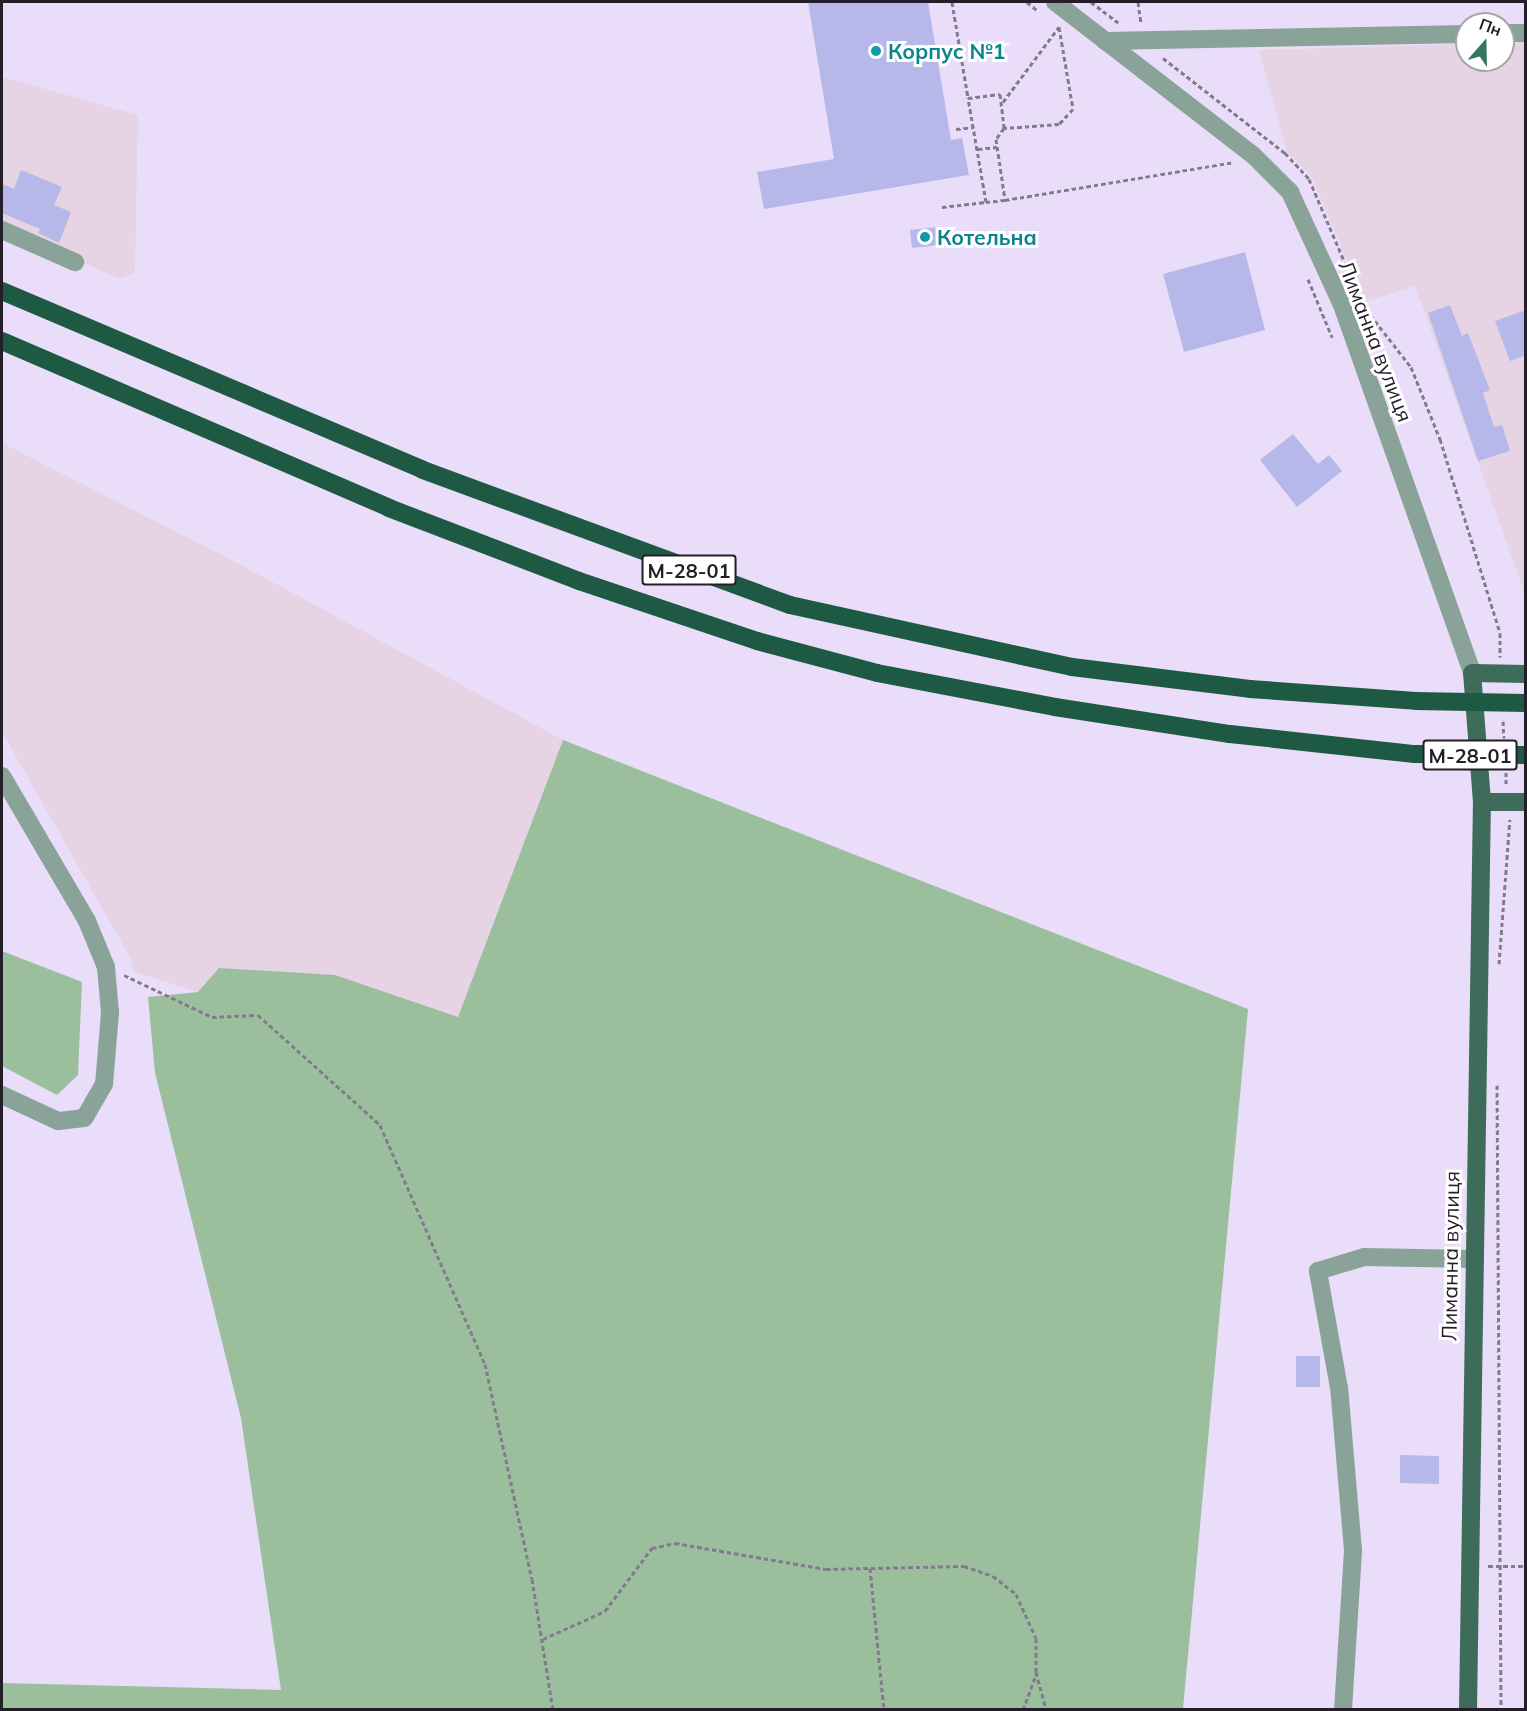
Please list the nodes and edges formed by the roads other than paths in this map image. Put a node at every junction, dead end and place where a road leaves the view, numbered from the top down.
1 (1049, 8) edge
2 (1455, 34) edge
3 (1105, 40) junction
4 (2, 230) edge
5 (75, 262) dead end
6 (2, 291) edge
7 (2, 340) edge
8 (1472, 673) junction
9 (1526, 674) edge
10 (1526, 703) edge
11 (1526, 755) edge
12 (2, 776) edge
13 (1482, 802) junction
14 (1526, 802) edge
15 (2, 1095) edge
16 (1472, 1259) junction
17 (1343, 1710) edge
18 (1468, 1710) edge

1 - 3 street, Лиманна вулиця
2 - 3 street
3 - 8 street, Лиманна вулиця
4 - 5 street
6 - 10 highway, М-28-01, bridge
7 - 11 highway, М-28-01, bridge
8 - 9 main road
8 - 13 main road, Лиманна вулиця
12 - 15 street
13 - 14 main road
13 - 16 main road, Лиманна вулиця
16 - 17 street
16 - 18 main road, Лиманна вулиця

